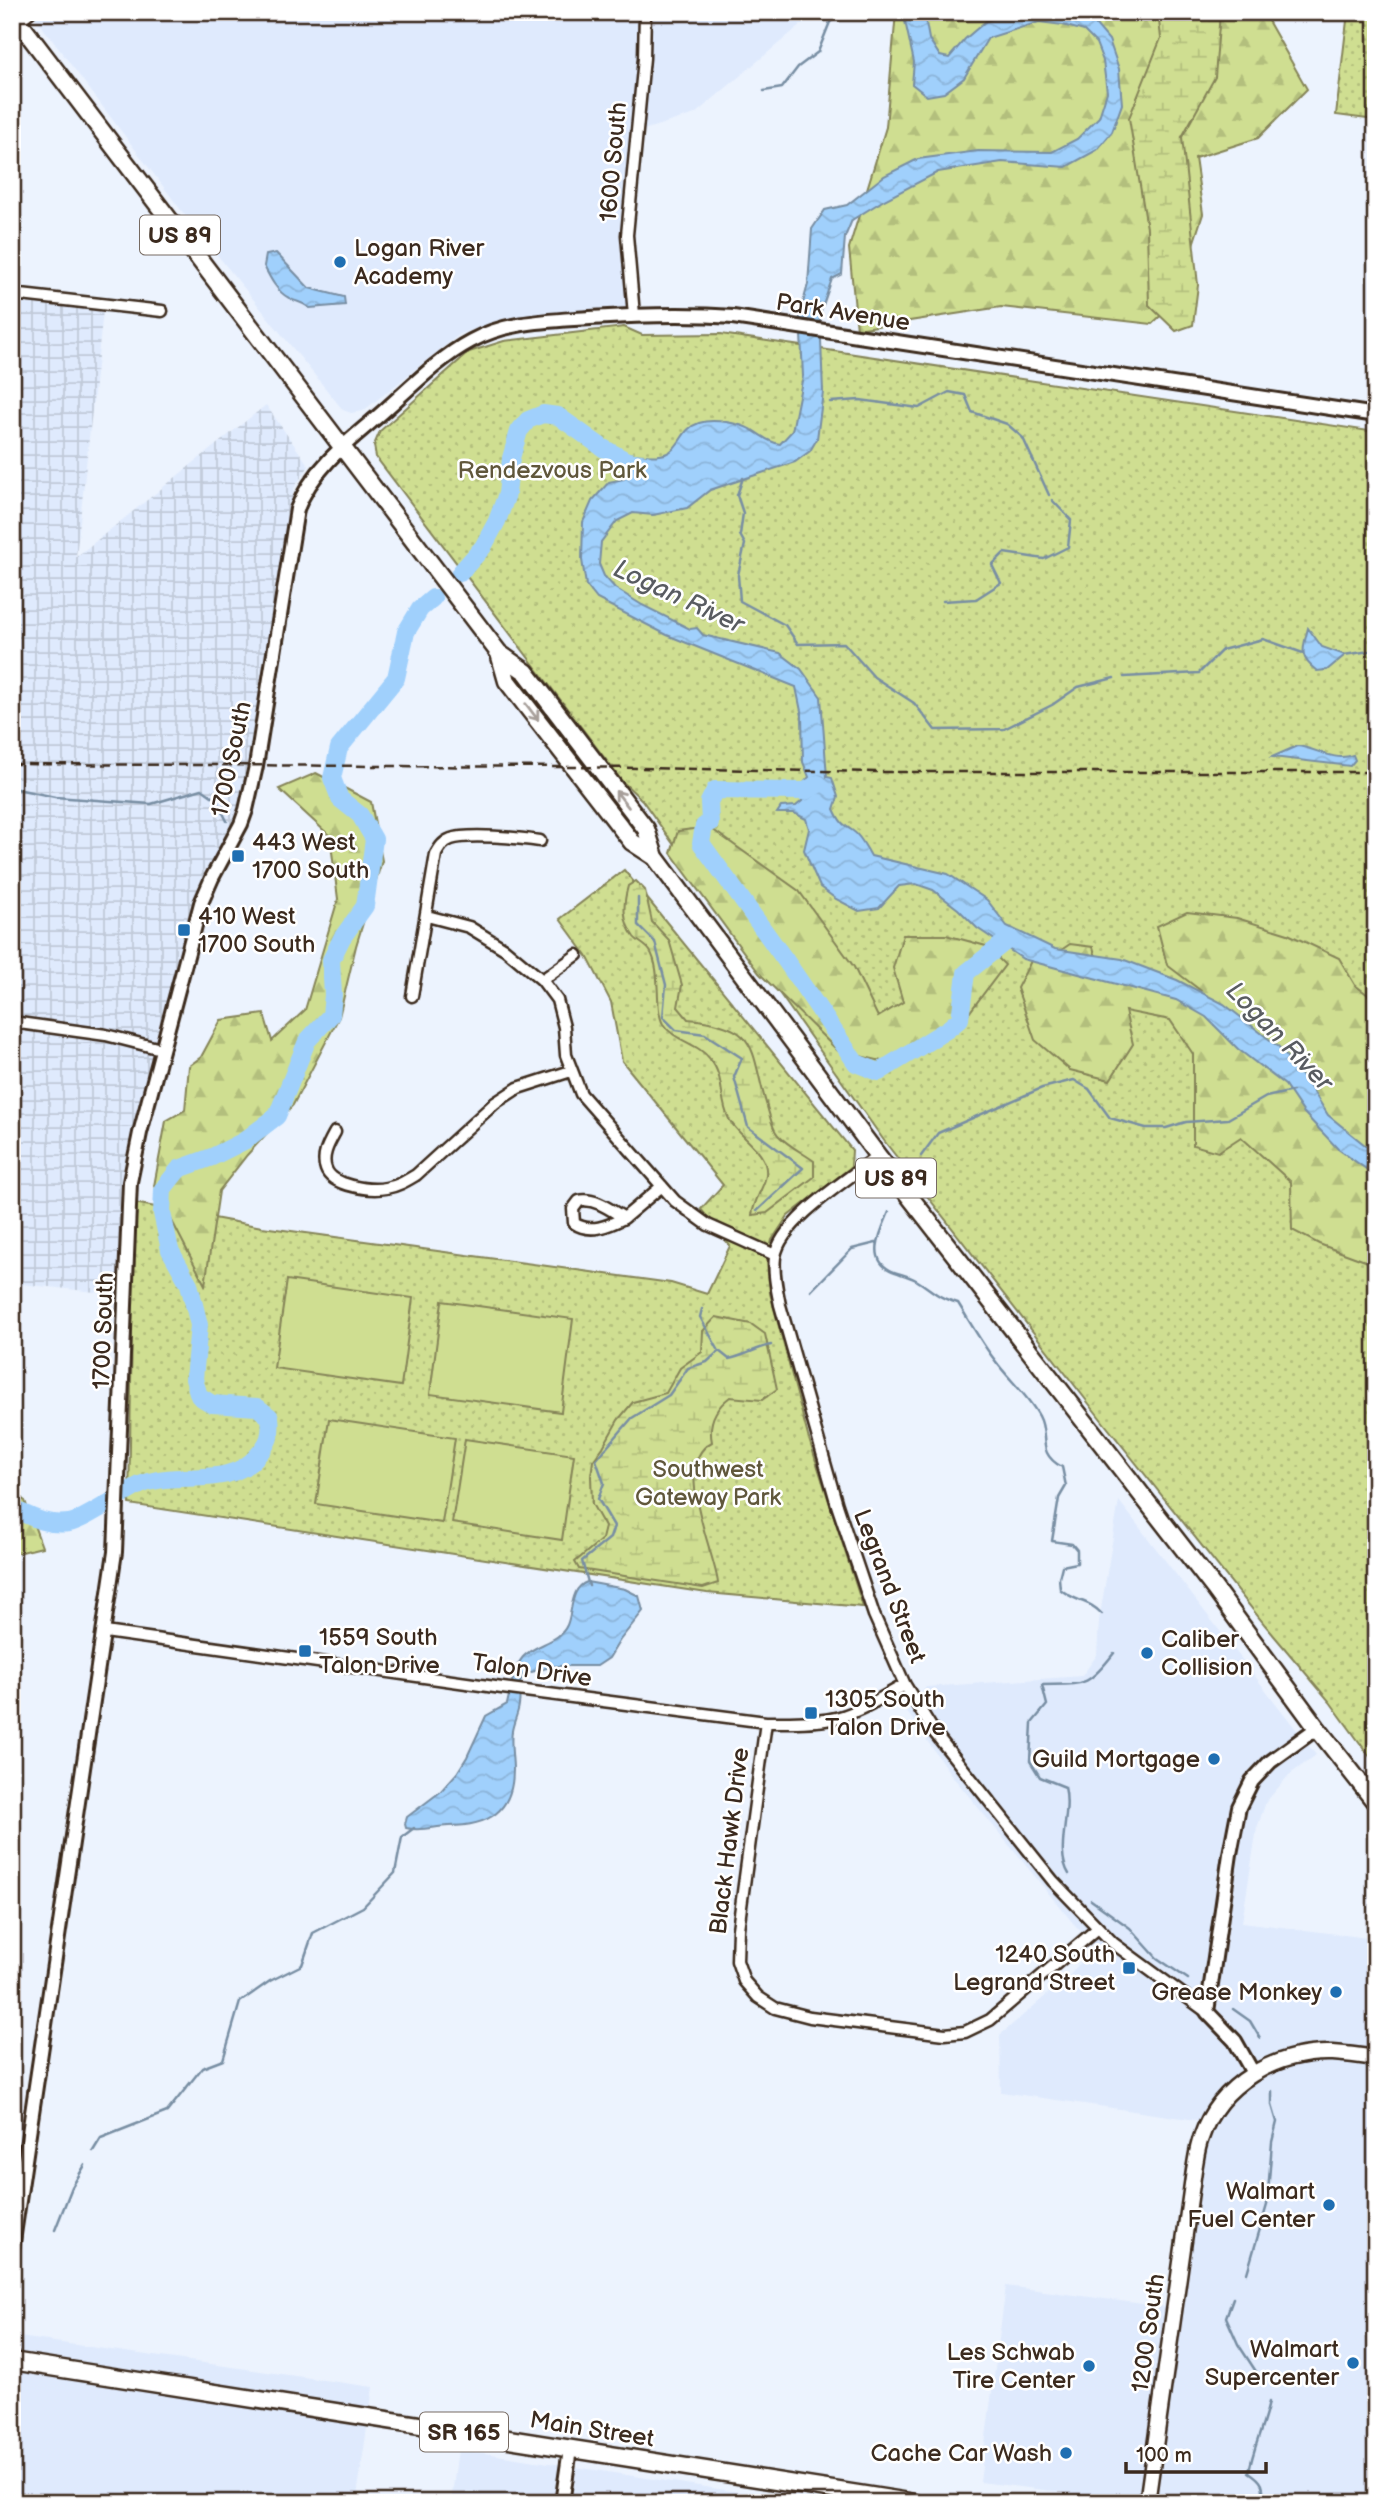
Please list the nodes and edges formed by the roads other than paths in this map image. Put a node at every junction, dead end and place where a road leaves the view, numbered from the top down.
1 (645, 12) edge
2 (18, 18) edge
3 (12, 294) edge
4 (162, 311) dead end
5 (634, 315) junction
6 (1376, 415) edge
7 (342, 448) junction
8 (540, 841) dead end
9 (427, 916) junction
10 (577, 955) dead end
11 (542, 980) junction
12 (412, 996) dead end
13 (12, 1022) edge
14 (161, 1049) junction
15 (571, 1071) junction
16 (335, 1132) dead end
17 (878, 1156) junction
18 (662, 1186) junction
19 (600, 1204) junction
20 (624, 1218) junction
21 (596, 1228) junction
22 (775, 1255) junction
23 (105, 1632) junction
24 (905, 1685) junction
25 (766, 1722) junction
26 (1317, 1728) junction
27 (1376, 1803) edge
28 (1098, 1928) junction
29 (1207, 2012) junction
30 (1376, 2058) edge
31 (1253, 2073) junction
32 (12, 2248) edge
33 (12, 2361) edge
34 (570, 2449) junction
35 (562, 2503) edge
36 (916, 2503) edge
37 (1147, 2503) edge

1 - 5 street, 1600 South
2 - 7 main road, US 89
3 - 4 street
5 - 6 street, Park Avenue
5 - 7 street, Park Avenue
7 - 14 street, 1700 South
7 - 17 main road, US 89
8 - 9 street
9 - 11 street
9 - 12 street
10 - 11 street
11 - 15 street
13 - 14 street
14 - 23 street, 1700 South
15 - 16 street
15 - 18 street
17 - 22 street
17 - 26 main road, US 89
18 - 20 street
18 - 22 street
19 - 20 street
19 - 21 street
19 - 21 street
20 - 21 street
22 - 24 street, Legrand Street
23 - 25 street, Talon Drive
23 - 32 street, 1700 South
24 - 25 street, Talon Drive
24 - 28 street, Legrand Street
25 - 28 street, Black Hawk Drive
26 - 27 main road, US 89
26 - 29 street
28 - 29 street, Legrand Street
29 - 31 street, Legrand Street
30 - 31 main road, 1200 South
31 - 37 main road, 1200 South
33 - 34 main road, Main Street / SR 165
34 - 35 street
34 - 36 main road, Main Street / SR 165

